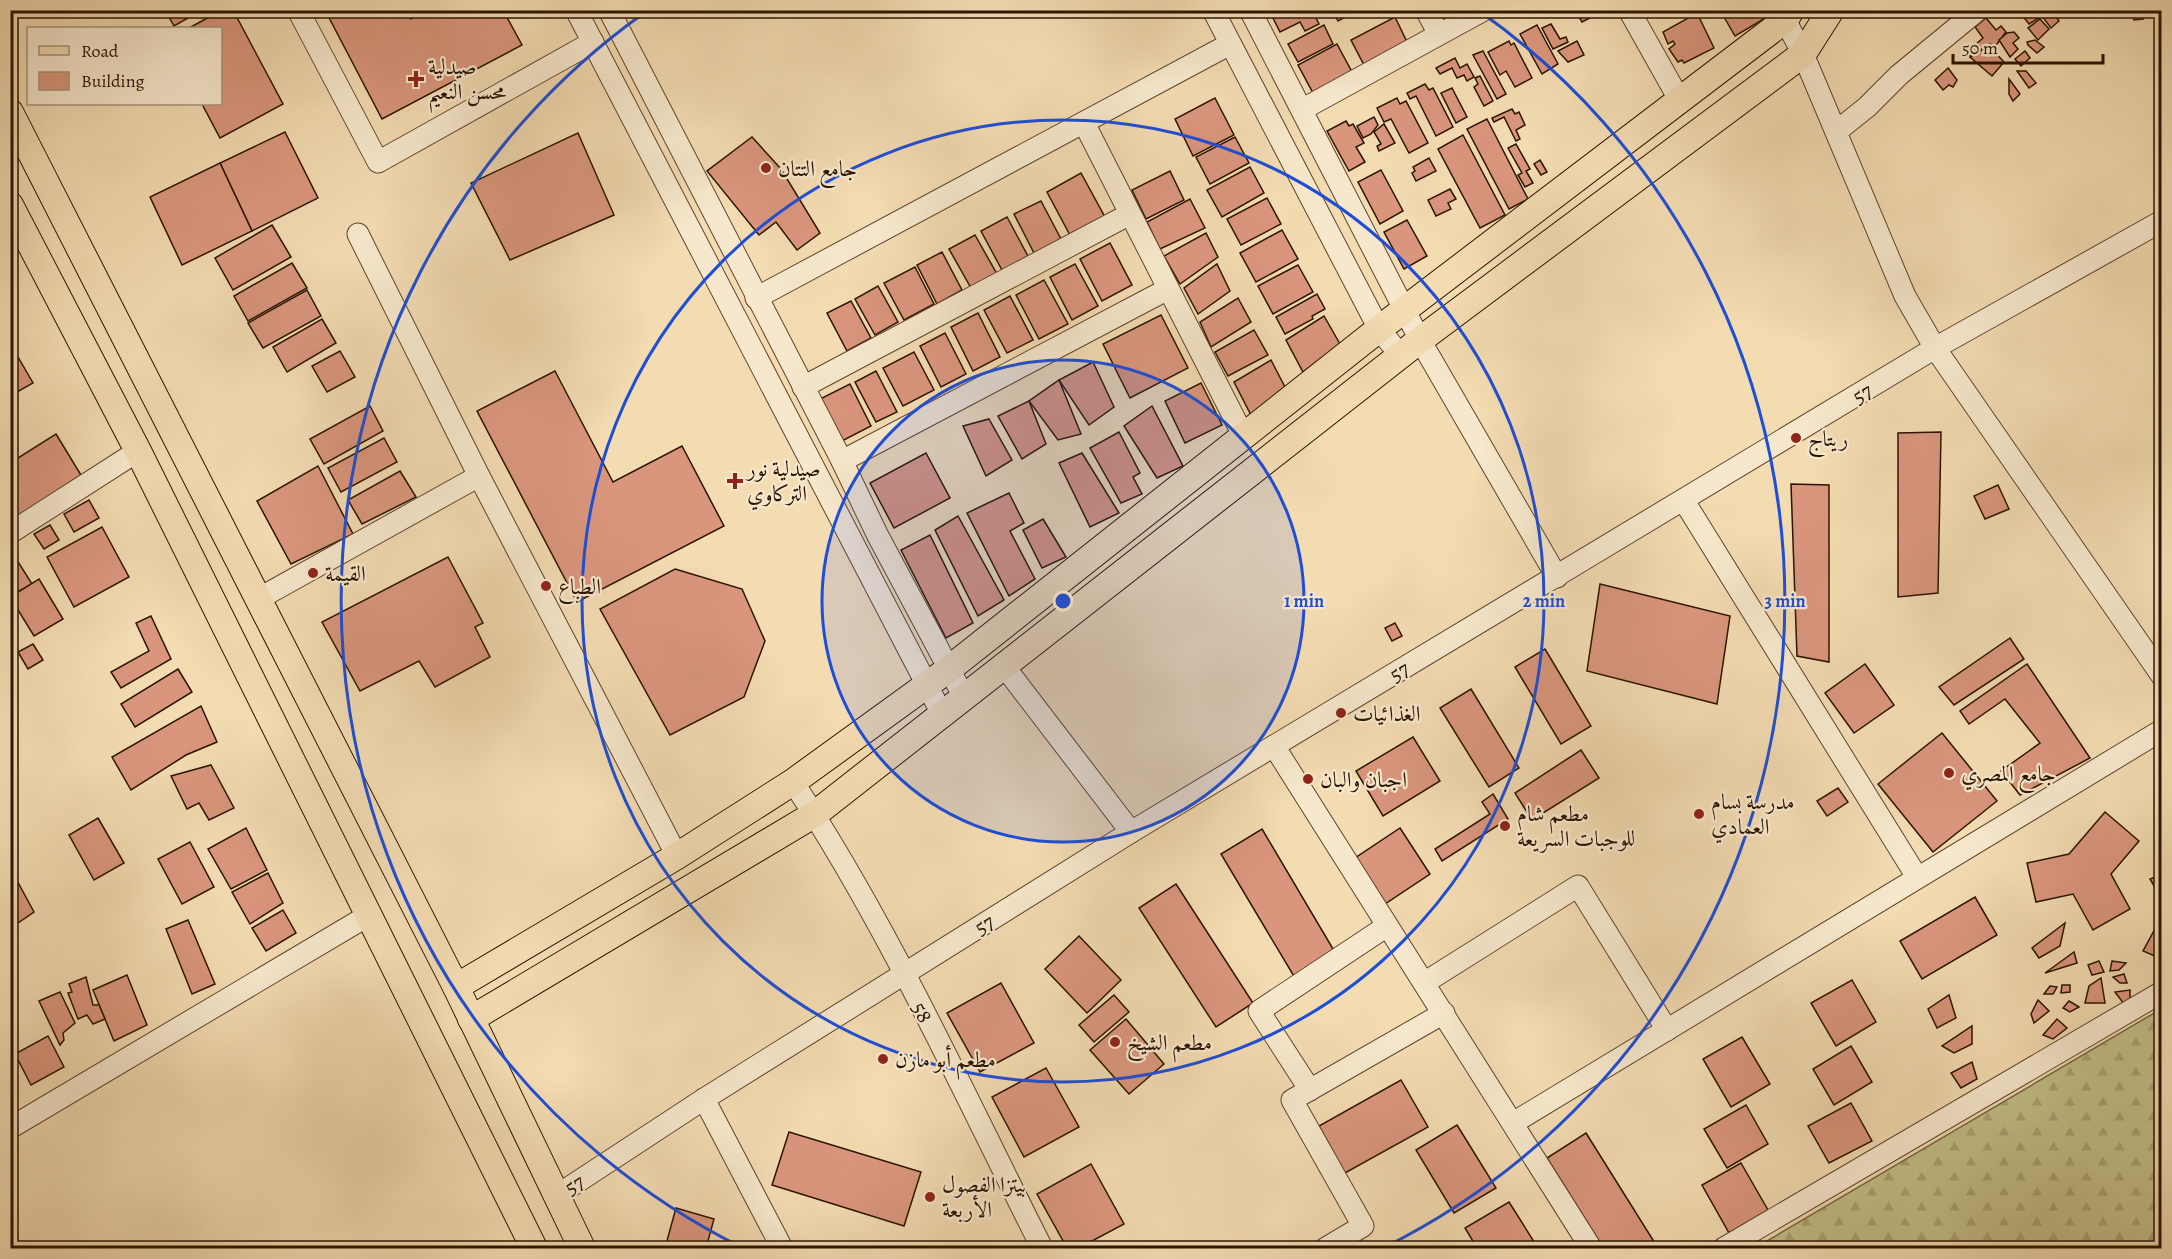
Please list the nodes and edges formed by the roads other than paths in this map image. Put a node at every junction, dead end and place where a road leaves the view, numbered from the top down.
1 (297, 10) edge
2 (576, 10) edge
3 (609, 10) edge
4 (1213, 10) edge
5 (1250, 10) edge
6 (1426, 10) edge
7 (1484, 10) edge
8 (1629, 10) edge
9 (1831, 10) edge
10 (1978, 10) edge
11 (1788, 15) edge
12 (1439, 34) junction
13 (592, 42) junction
14 (1230, 44) junction
15 (1803, 54) junction
16 (1679, 99) junction
17 (1303, 109) junction
18 (10, 112) edge
19 (1084, 123) junction
20 (1837, 131) junction
21 (10, 205) edge
22 (1128, 215) junction
23 (2162, 220) edge
24 (358, 234) dead end
25 (1168, 289) junction
26 (756, 298) junction
27 (1405, 309) junction
28 (1379, 329) junction
29 (1420, 340) junction
30 (1935, 348) junction
31 (1401, 356) junction
32 (803, 387) junction
33 (1244, 437) junction
34 (138, 451) junction
35 (842, 461) junction
36 (479, 476) junction
37 (1684, 501) junction
38 (10, 533) edge
39 (1557, 577) junction
40 (258, 599) junction
41 (1004, 666) junction
42 (949, 669) junction
43 (2162, 676) edge
44 (926, 685) junction
45 (964, 697) junction
46 (942, 714) junction
47 (2162, 730) edge
48 (1274, 746) junction
49 (793, 782) junction
50 (814, 814) junction
51 (1131, 832) junction
52 (677, 856) junction
53 (1917, 877) junction
54 (369, 915) junction
55 (1387, 926) junction
56 (904, 974) junction
57 (1425, 983) junction
58 (456, 987) junction
59 (2162, 992) edge
60 (1444, 1013) junction
61 (471, 1019) junction
62 (1667, 1030) junction
63 (1310, 1090) junction
64 (704, 1099) junction
65 (1513, 1123) junction
66 (10, 1128) edge
67 (556, 1196) junction
68 (534, 1248) edge
69 (582, 1248) edge
70 (782, 1248) edge
71 (1042, 1248) edge
72 (1326, 1248) edge
73 (1591, 1248) edge
74 (1724, 1248) edge

1 - 13 street
2 - 13 street
3 - 26 street
4 - 14 street
5 - 17 street
6 - 12 street
7 - 12 street
8 - 16 street
9 - 15 main road
10 - 20 street
11 - 15 street
11 - 16 main road
12 - 17 street
13 - 44 street
14 - 19 street
14 - 28 street
15 - 20 street
15 - 29 main road
16 - 27 main road
17 - 27 street
18 - 40 main road
19 - 22 street
19 - 26 street
20 - 30 street
21 - 34 main road
22 - 25 street
22 - 32 street
23 - 30 street, 57
24 - 36 street
25 - 33 street
25 - 35 street
26 - 32 street
27 - 28 main road
27 - 29 street
28 - 31 street
28 - 33 main road
29 - 31 main road
29 - 39 street
30 - 37 street, 57
30 - 43 street
31 - 41 main road
32 - 35 street
33 - 42 main road
34 - 38 street
34 - 54 main road
35 - 42 street
36 - 40 street
36 - 52 street
37 - 39 street, 57
37 - 53 street
39 - 48 street, 57
40 - 58 main road
41 - 45 main road
41 - 51 street
42 - 44 main road
42 - 45 street
44 - 46 street
44 - 49 main road
45 - 46 main road
46 - 50 main road
47 - 53 street
48 - 51 street, 57
48 - 55 street
49 - 50 street, 58
49 - 52 main road
50 - 56 street, 58
50 - 61 main road
51 - 56 street, 57
52 - 58 main road
53 - 62 street
54 - 66 street
54 - 68 main road
55 - 57 street
55 - 63 street
56 - 64 street, 57
56 - 71 street, 58
57 - 60 street
57 - 62 street
58 - 61 main road
59 - 74 street
60 - 63 street
60 - 65 street
61 - 67 main road
62 - 65 street
63 - 72 street
64 - 67 street, 57
64 - 70 street
65 - 73 street
67 - 69 main road

